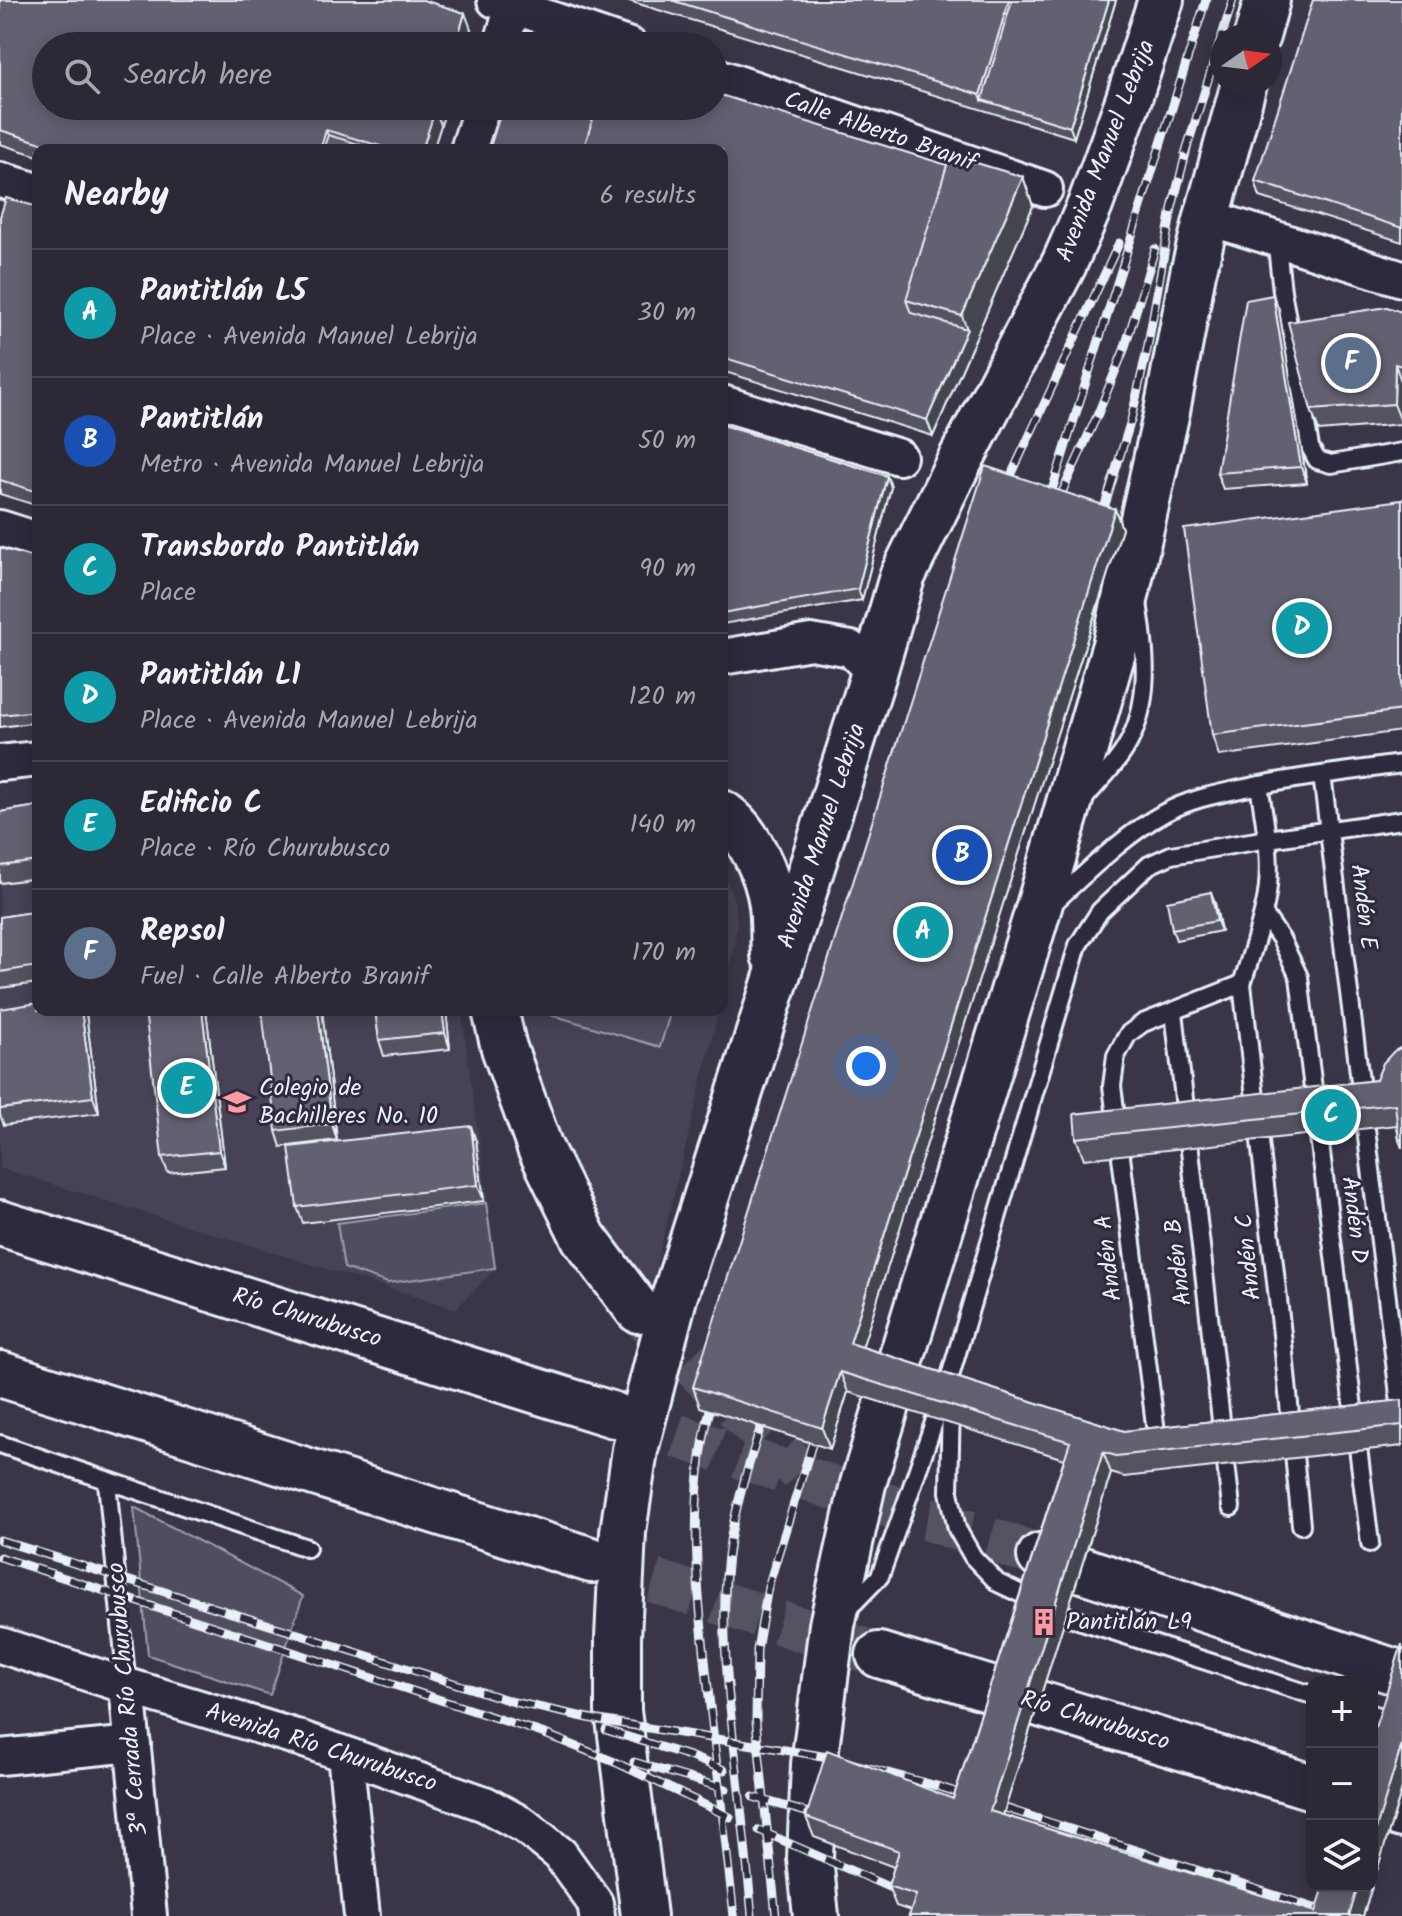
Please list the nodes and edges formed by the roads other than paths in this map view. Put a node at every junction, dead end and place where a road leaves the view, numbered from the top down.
1 (1161, 0) edge
2 (1267, 0) edge
3 (508, 2) edge
4 (1260, 24) edge
5 (503, 32) edge
6 (591, 32) edge
7 (728, 80) edge
8 (1241, 96) edge
9 (478, 120) edge
10 (470, 144) edge
11 (0, 180) edge
12 (32, 189) edge
13 (1045, 189) dead end
14 (1207, 217) junction
15 (1276, 238) junction
16 (1402, 279) edge
17 (728, 405) edge
18 (1402, 452) edge
19 (899, 457) dead end
20 (0, 528) edge
21 (32, 538) edge
22 (728, 656) edge
23 (874, 673) junction
24 (32, 760) edge
25 (0, 763) edge
26 (1402, 764) edge
27 (1322, 775) junction
28 (1259, 785) junction
29 (728, 817) edge
30 (1402, 820) edge
31 (1329, 830) junction
32 (1268, 839) junction
33 (1263, 913) junction
34 (1035, 920) junction
35 (1242, 984) junction
36 (775, 986) junction
37 (1174, 1012) junction
38 (496, 1016) edge
39 (0, 1223) edge
40 (638, 1310) tunnel mouth
41 (951, 1373) junction
42 (0, 1374) edge
43 (614, 1415) tunnel mouth
44 (1402, 1419) edge
45 (0, 1444) edge
46 (1158, 1453) edge
47 (107, 1482) junction
48 (1231, 1507) dead end
49 (1301, 1525) dead end
50 (1370, 1543) dead end
51 (307, 1548) dead end
52 (1040, 1556) tunnel mouth
53 (591, 1560) tunnel mouth
54 (832, 1625) junction
55 (0, 1645) edge
56 (879, 1655) tunnel mouth
57 (1402, 1674) edge
58 (127, 1686) junction
59 (1306, 1693) edge
60 (1378, 1716) edge
61 (1402, 1723) edge
62 (133, 1744) junction
63 (345, 1754) junction
64 (0, 1757) edge
65 (1306, 1785) edge
66 (1378, 1808) edge
67 (1402, 1815) edge
68 (149, 1916) edge
69 (362, 1916) edge
70 (597, 1916) edge
71 (644, 1916) edge
72 (816, 1916) edge

1 - 23 main road, Avenida Manuel Lebrija
2 - 4 main road
3 - 5 street
3 - 6 street
7 - 13 street, Calle Alberto Branif
8 - 14 main road
9 - 10 street
11 - 12 street
14 - 15 street
14 - 34 main road
15 - 16 street
15 - 18 lane
17 - 19 street
20 - 21 street
22 - 23 street
23 - 36 main road, Avenida Manuel Lebrija
24 - 25 street
26 - 27 lane
27 - 28 lane
27 - 31 lane, Andén E
28 - 32 lane
28 - 34 lane
29 - 36 main road
30 - 31 lane
31 - 32 lane
31 - 44 lane, Andén E
32 - 33 lane
32 - 41 lane
33 - 35 lane
33 - 50 lane, Andén D
34 - 54 main road
35 - 37 lane
35 - 49 lane, Andén C
36 - 71 main road, Avenida Manuel Lebrija
37 - 46 lane, Andén A
37 - 48 lane, Andén B
38 - 40 main road
39 - 43 main road, Río Churubusco
41 - 54 lane
41 - 59 lane
42 - 53 main road
45 - 47 lane
47 - 51 lane
47 - 58 lane, 3ª Cerrada Río Churubusco
52 - 57 main road
54 - 72 main road
55 - 58 street, Avenida Río Churubusco
56 - 65 main road, Río Churubusco
58 - 62 street, 3ª Cerrada Río Churubusco
58 - 63 street, Avenida Río Churubusco
60 - 61 lane
62 - 64 street
62 - 68 street, 3ª Cerrada Río Churubusco
63 - 69 street
63 - 70 street, Avenida Río Churubusco
66 - 67 main road

